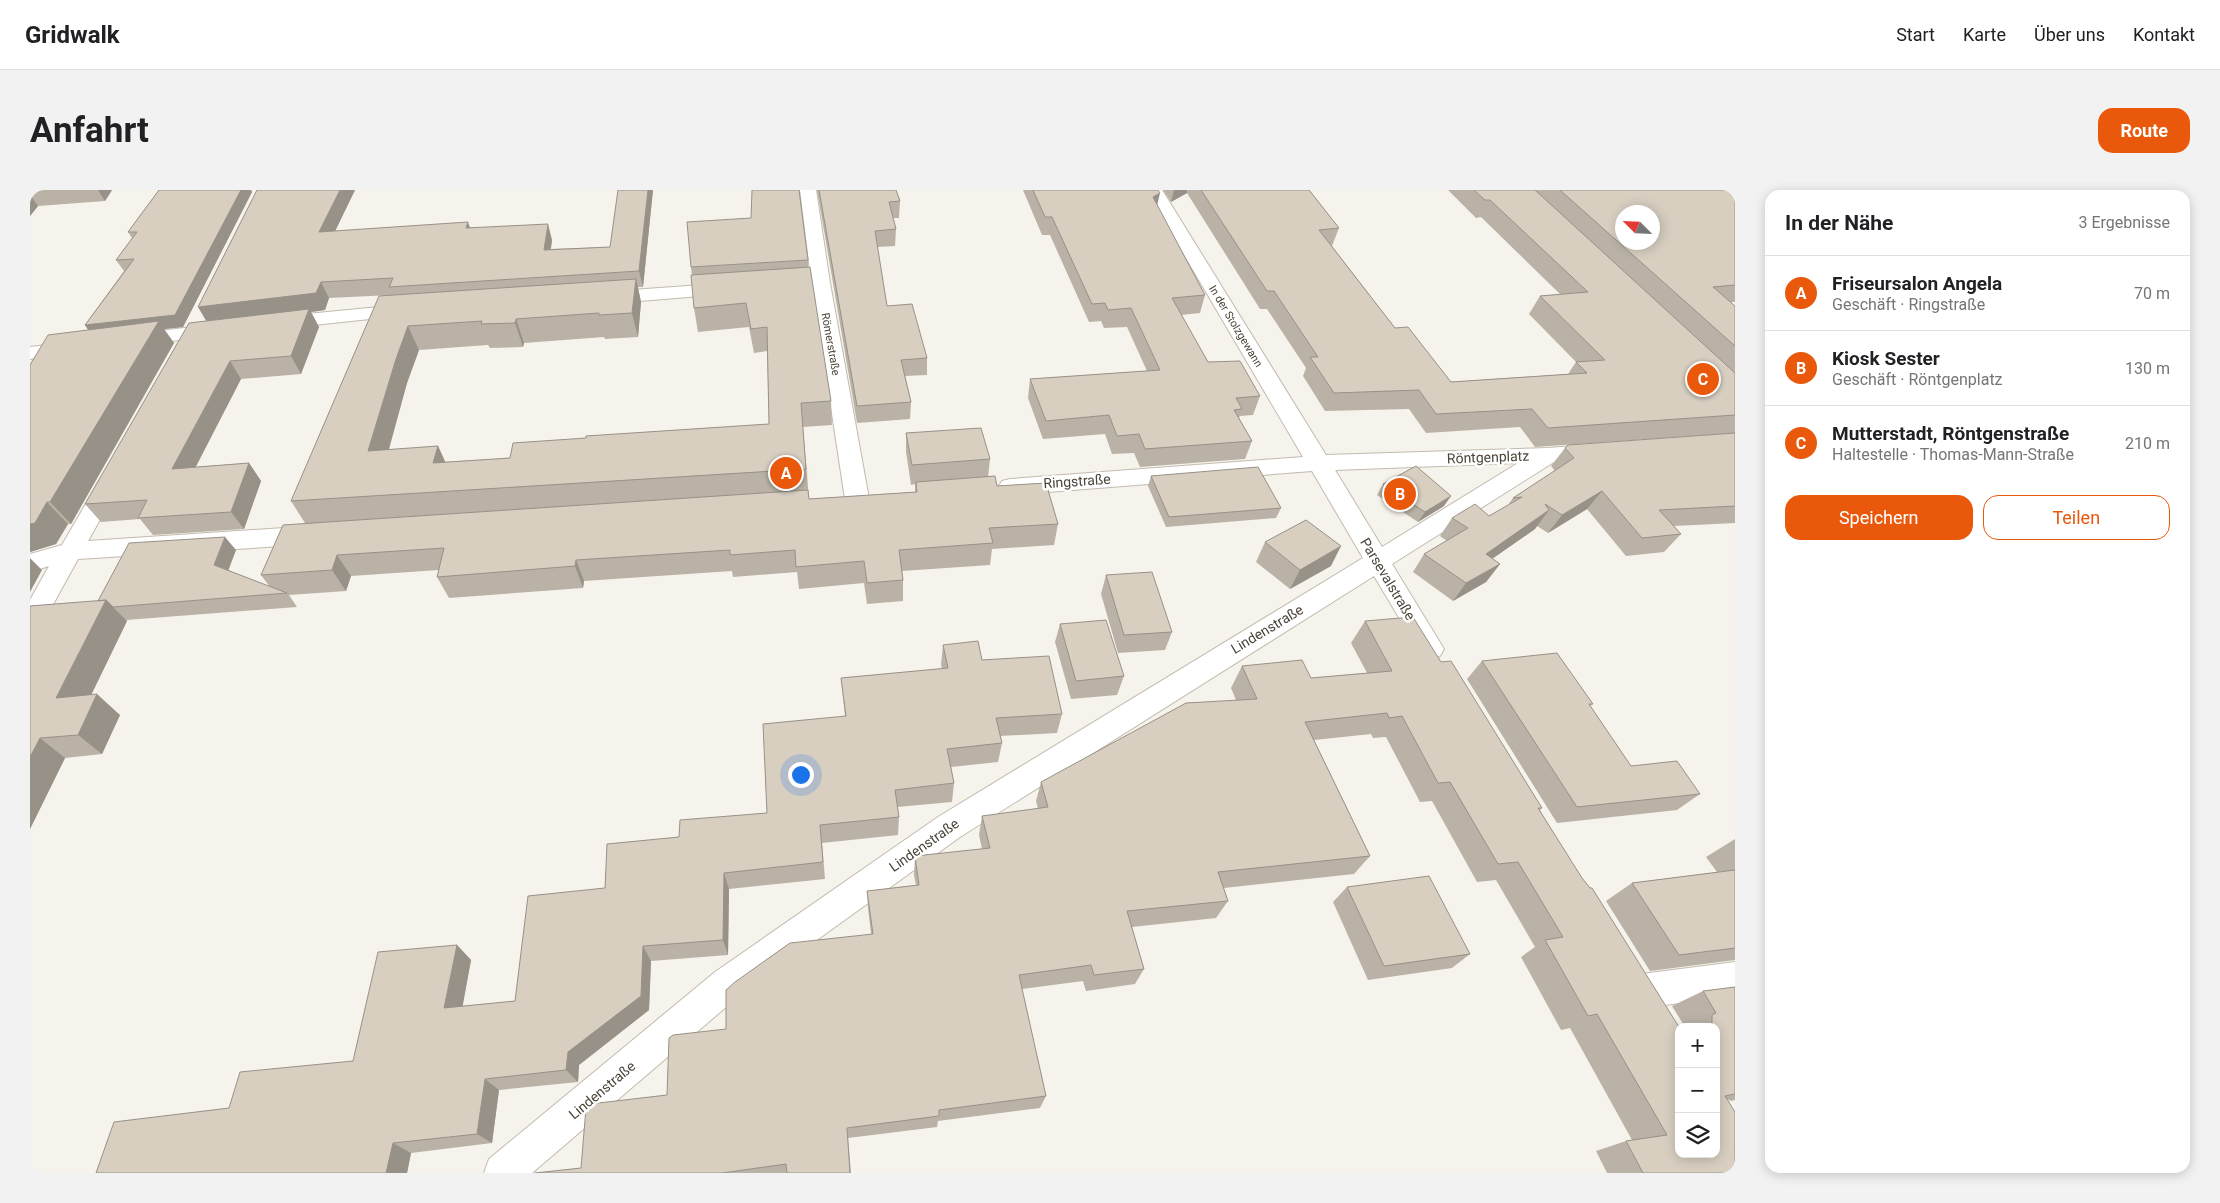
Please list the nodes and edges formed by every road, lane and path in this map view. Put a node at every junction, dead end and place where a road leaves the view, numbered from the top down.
1 (808, 190) edge
2 (1154, 190) edge
3 (821, 284) junction
4 (584, 299) edge
5 (426, 309) edge
6 (260, 325) edge
7 (241, 327) edge
8 (30, 352) edge
9 (1614, 450) edge
10 (1548, 455) junction
11 (1317, 462) junction
12 (120, 463) edge
13 (984, 488) edge
14 (857, 498) edge
15 (340, 533) edge
16 (71, 551) junction
17 (1377, 562) junction
18 (30, 563) edge
19 (30, 623) edge
20 (1444, 671) edge
21 (1735, 979) edge
22 (1641, 990) edge
23 (503, 1173) edge

1 - 3 street, Römerstraße
2 - 11 street, In der Stolzgewann
3 - 4 street
3 - 14 street, Römerstraße
5 - 6 street
7 - 8 street
9 - 10 street
10 - 11 street, Röntgenplatz
10 - 17 street, Röntgenplatz
11 - 13 street, Ringstraße
11 - 17 street, Parsevalstraße
12 - 16 street
15 - 16 street
16 - 18 street
16 - 19 street
17 - 20 street, Parsevalstraße
17 - 23 street, Lindenstraße
21 - 22 street

